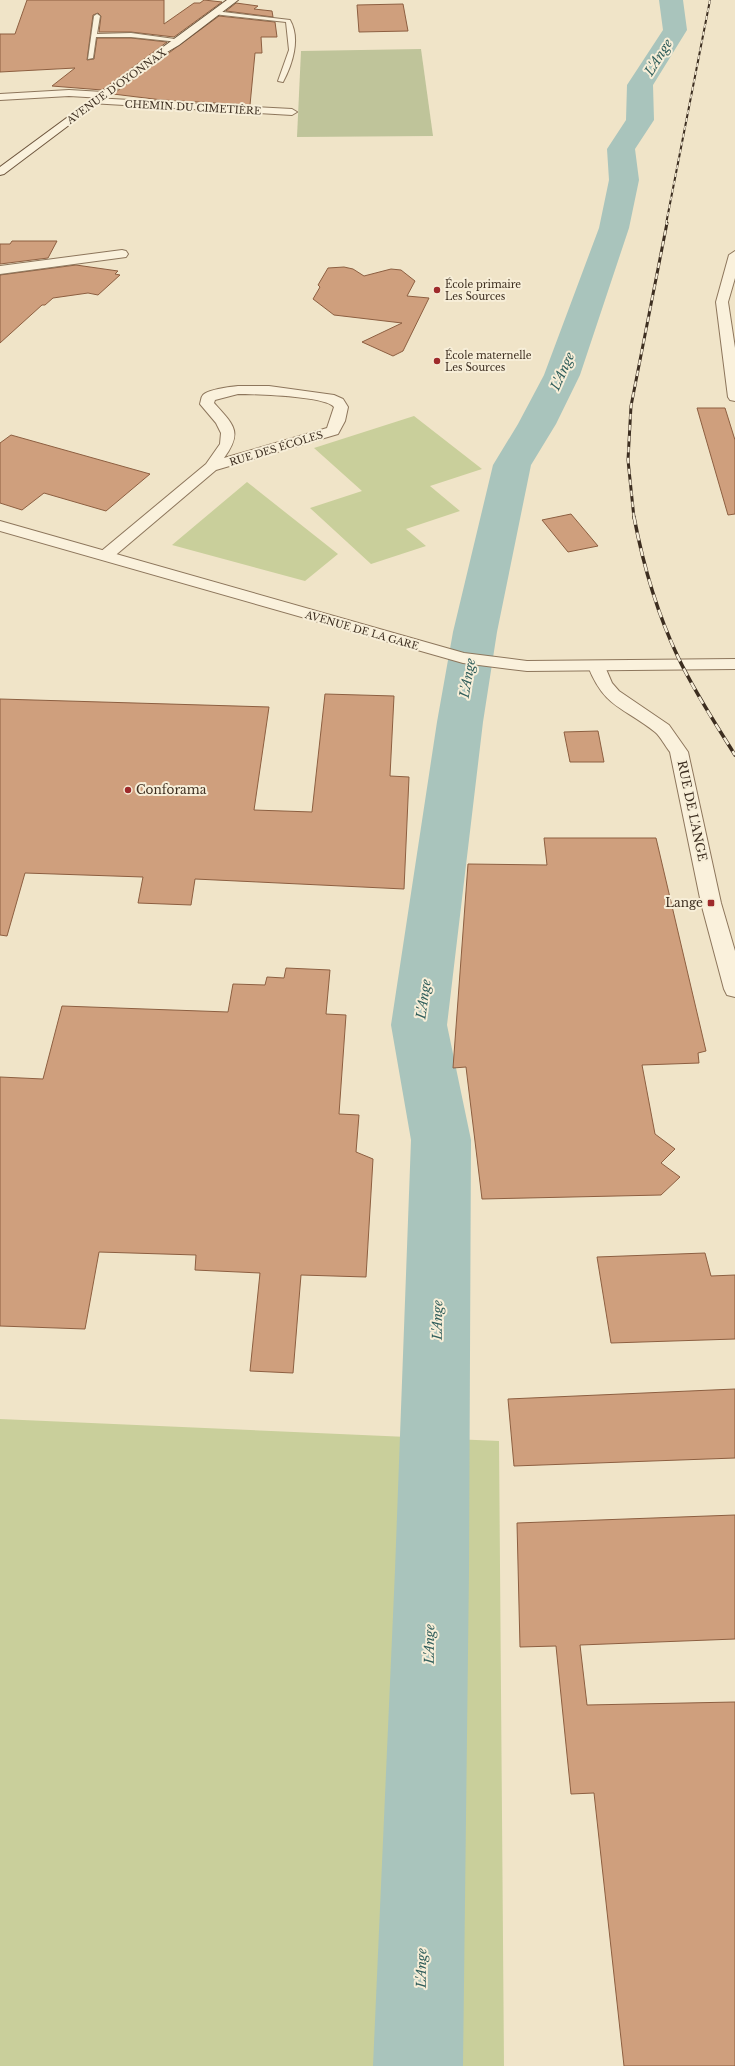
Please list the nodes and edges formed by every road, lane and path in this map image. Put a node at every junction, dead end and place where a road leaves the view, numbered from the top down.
1 (232, 0) edge
2 (215, 13) junction
3 (97, 16) dead end
4 (94, 36) junction
5 (179, 40) junction
6 (90, 58) dead end
7 (281, 81) dead end
8 (103, 95) junction
9 (0, 97) edge
10 (94, 101) junction
11 (284, 111) dead end
12 (0, 172) edge
13 (122, 254) dead end
14 (735, 255) edge
15 (0, 270) edge
16 (735, 397) edge
17 (211, 467) junction
18 (0, 526) edge
19 (105, 556) junction
20 (735, 664) edge
21 (597, 666) junction
22 (735, 989) edge

1 - 2 street, AVENUE D'OYONNAX
2 - 5 street, AVENUE D'OYONNAX
2 - 7 lane
3 - 4 lane
4 - 5 lane
4 - 6 lane
5 - 8 street, AVENUE D'OYONNAX
8 - 9 street
8 - 10 street, AVENUE D'OYONNAX
10 - 11 street, CHEMIN DU CIMETIÈRE
10 - 12 street, AVENUE D'OYONNAX
13 - 15 street
14 - 16 street
17 - 17 street, RUE DES ÉCOLES
17 - 19 street, RUE DES ÉCOLES
18 - 19 street, AVENUE DE LA GARE
19 - 21 street, AVENUE DE LA GARE
20 - 21 street, AVENUE DE LA GARE
21 - 22 street, RUE DE L'ANGE

